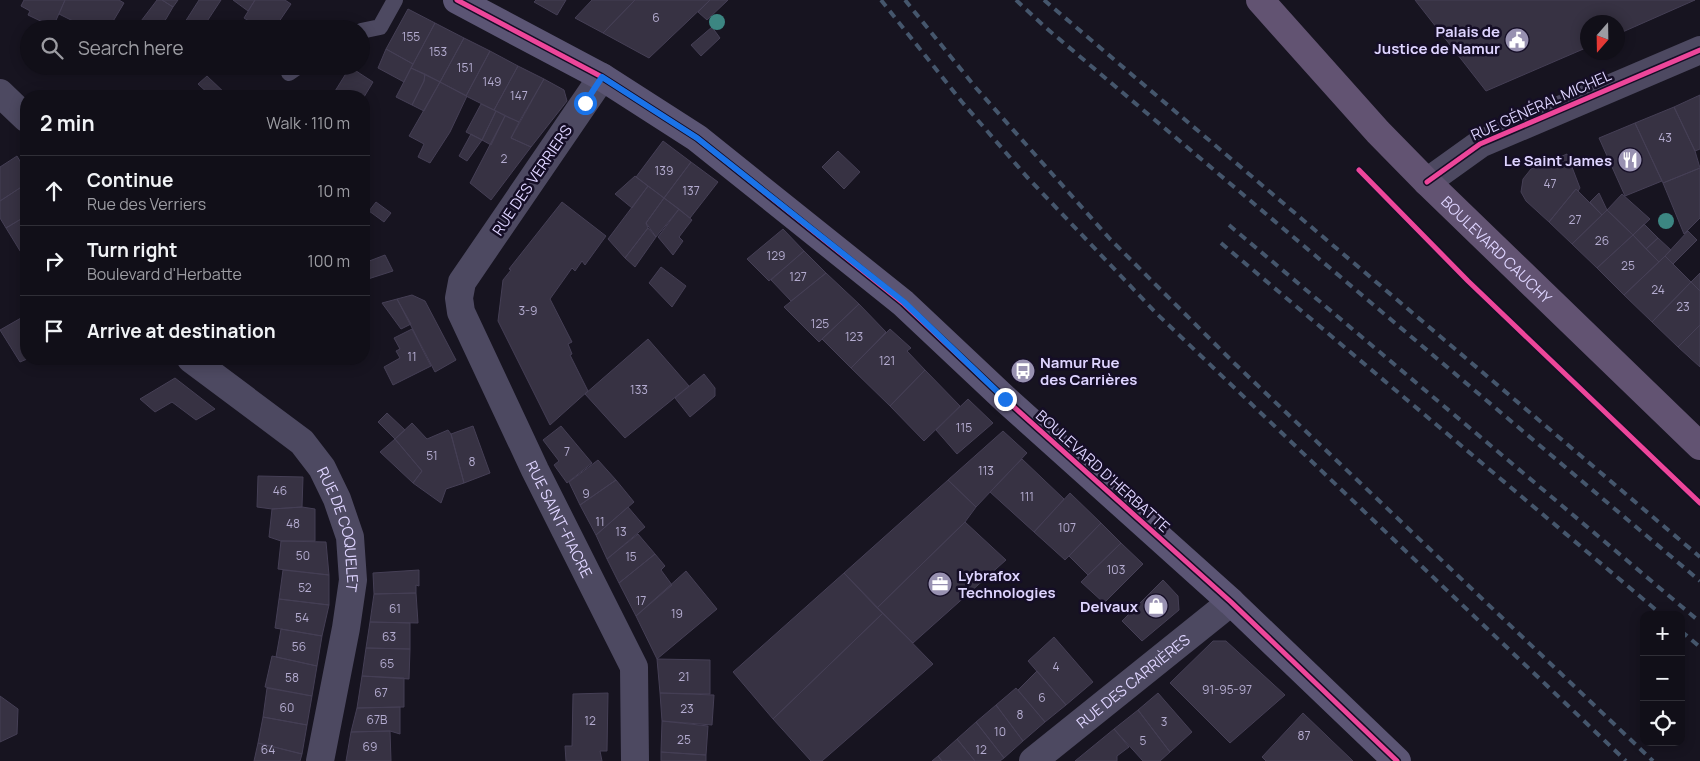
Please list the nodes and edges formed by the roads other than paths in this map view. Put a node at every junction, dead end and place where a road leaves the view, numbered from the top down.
1 (395, 0) edge
2 (457, 0) edge
3 (1260, 0) edge
4 (370, 29) edge
5 (1700, 50) edge
6 (602, 77) junction
7 (0, 93) edge
8 (20, 112) edge
9 (1427, 182) junction
10 (462, 282) joint
11 (199, 365) edge
12 (1700, 446) edge
13 (1231, 602) junction
14 (320, 761) edge
15 (635, 761) edge
16 (1033, 761) edge
17 (1398, 761) edge

1 - 4 lane
2 - 6 street, BOULEVARD D'HERBATTE
3 - 9 main road, BOULEVARD CAUCHY
5 - 9 street, RUE GÉNÉRAL MICHEL
6 - 10 street, RUE DES VERRIERS
6 - 13 street, BOULEVARD D'HERBATTE
7 - 8 street
9 - 12 main road, BOULEVARD CAUCHY
10 - 15 street, RUE SAINT-FIACRE
11 - 14 street, RUE DE COQUELET
13 - 16 street, RUE DES CARRIÈRES
13 - 17 street, BOULEVARD D'HERBATTE

